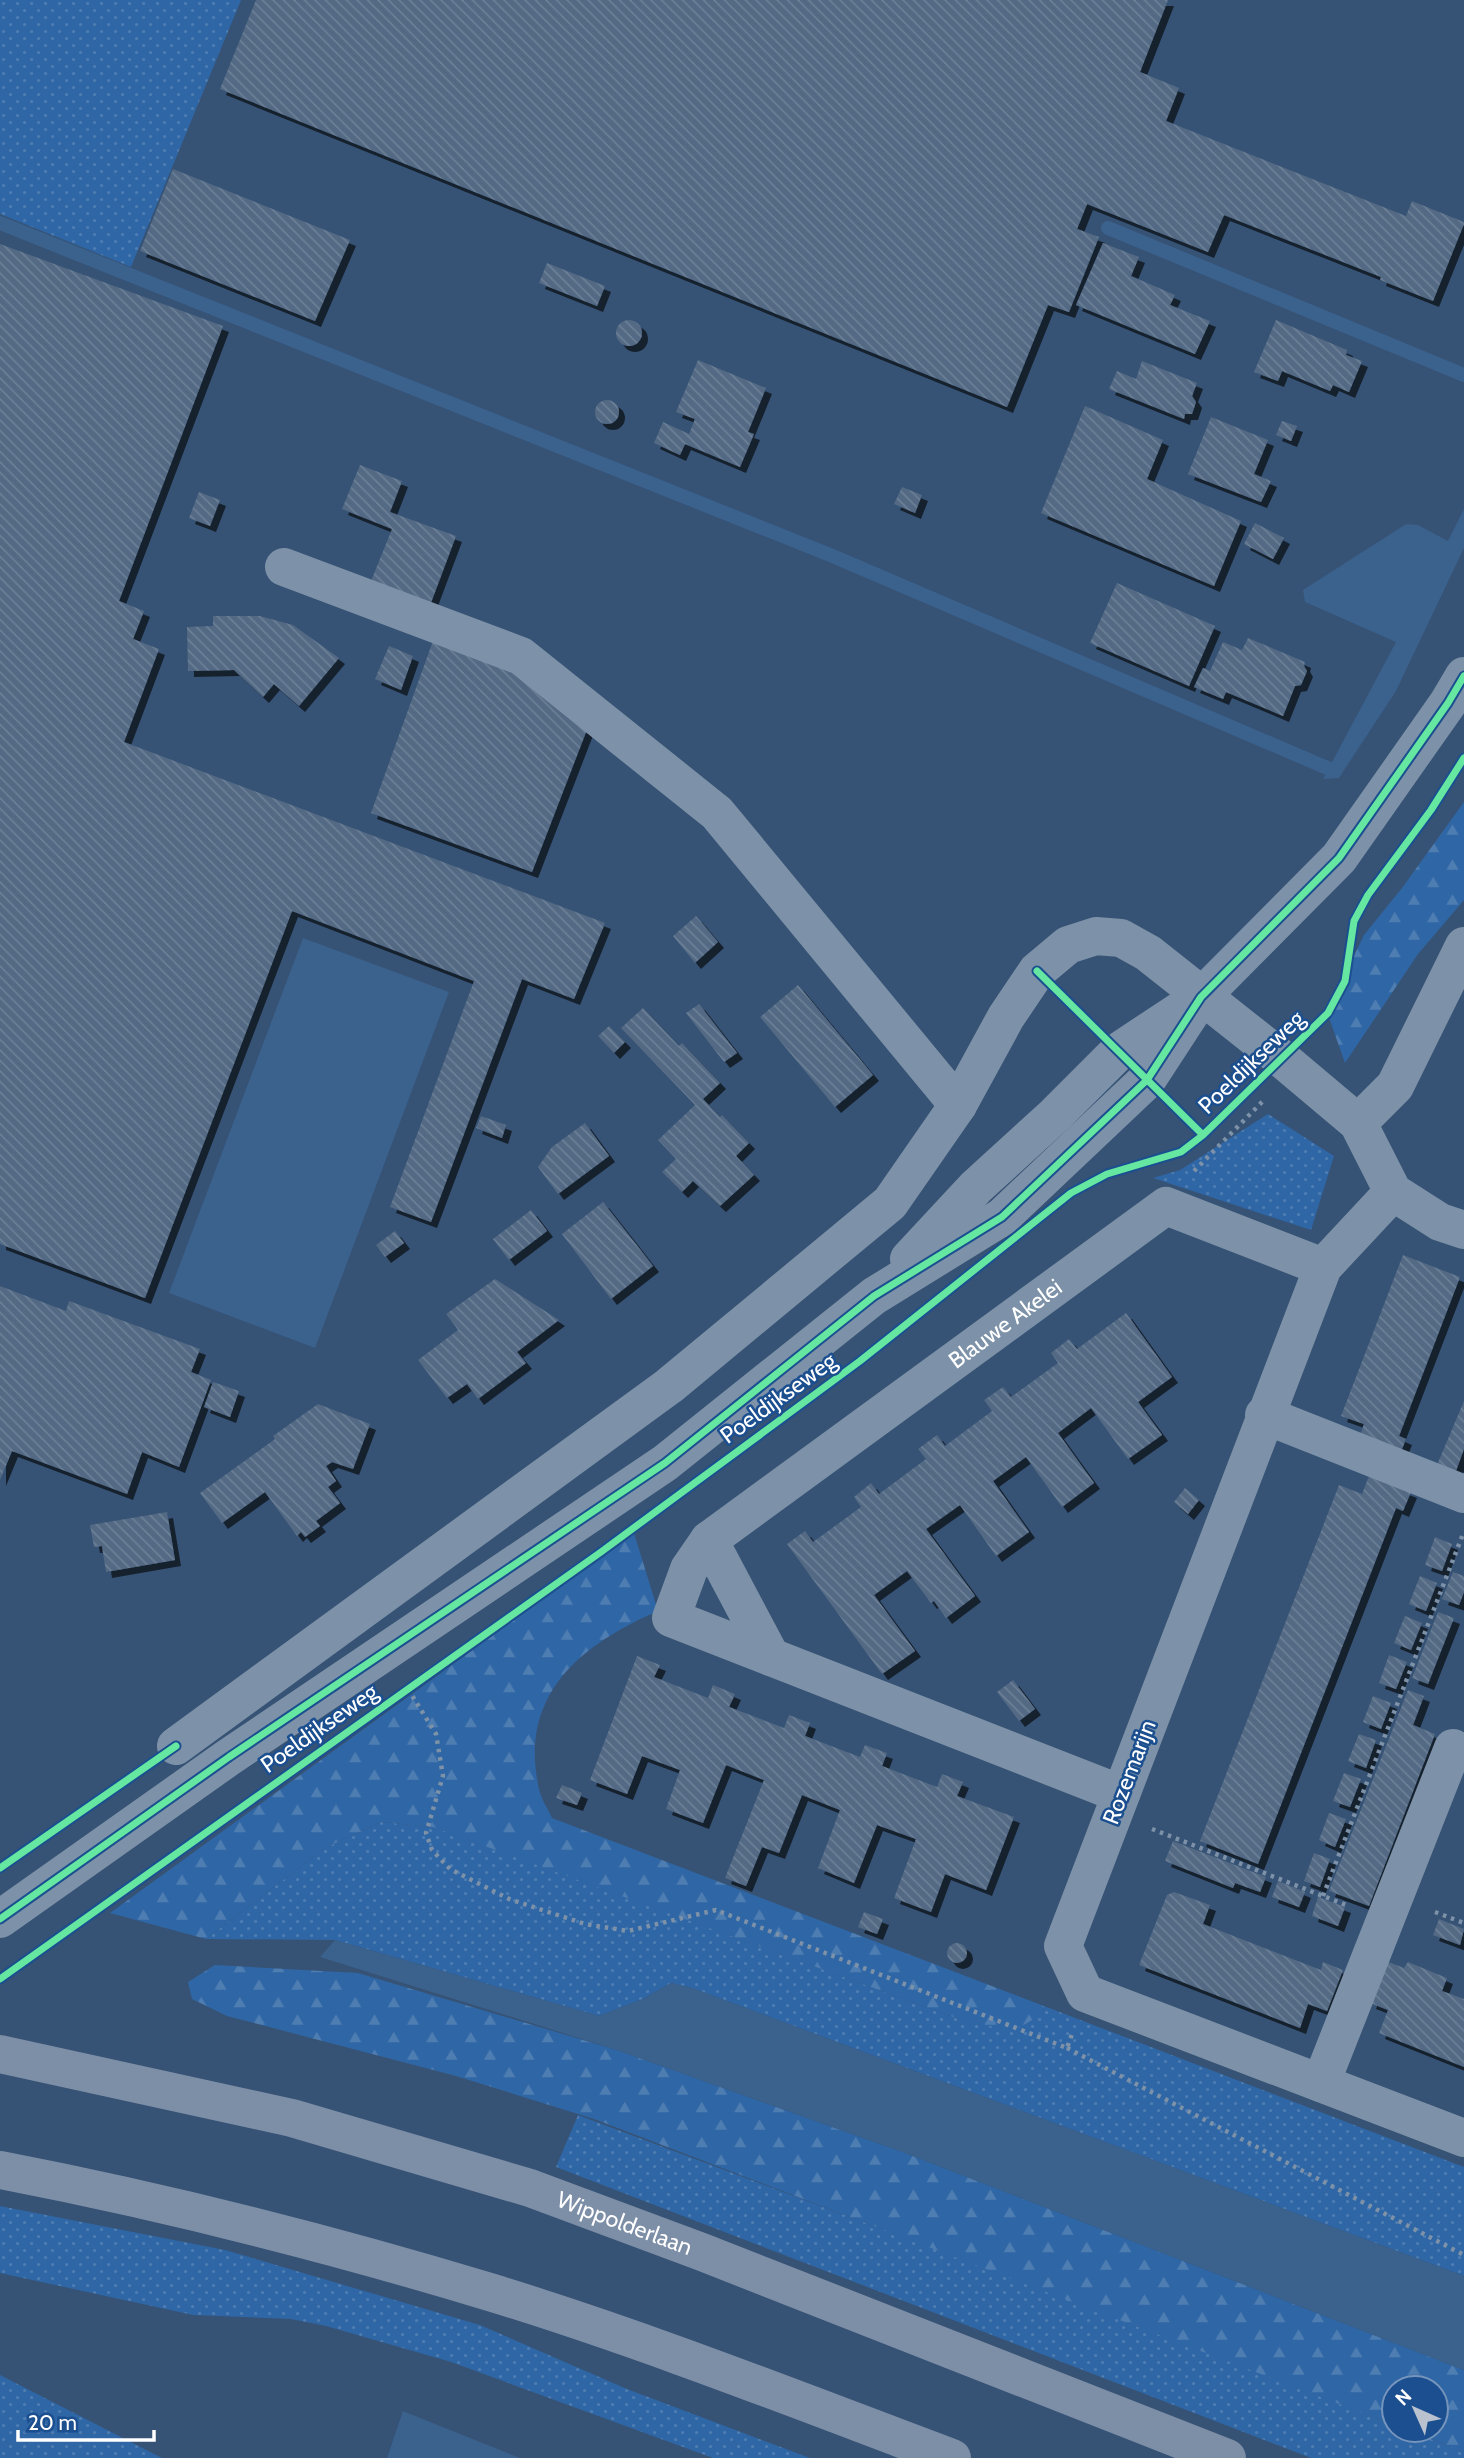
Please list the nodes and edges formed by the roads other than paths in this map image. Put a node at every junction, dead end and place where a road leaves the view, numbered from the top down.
1 (284, 567) dead end
2 (1464, 676) edge
3 (1464, 946) edge
4 (1202, 997) junction
5 (958, 1105) junction
6 (1358, 1123) junction
7 (1393, 1192) junction
8 (1464, 1230) edge
9 (1323, 1267) junction
10 (1264, 1415) junction
11 (1464, 1494) edge
12 (709, 1540) junction
13 (771, 1657) junction
14 (177, 1746) dead end
15 (1452, 1748) dead end
16 (1117, 1804) junction
17 (0, 1919) edge
18 (0, 2054) edge
19 (1321, 2084) junction
20 (1464, 2138) edge
21 (0, 2169) edge
22 (952, 2458) edge
23 (1227, 2458) edge

1 - 5 street
2 - 4 street, Poeldijkseweg
3 - 6 street
4 - 5 street
4 - 6 street
4 - 17 street, Poeldijkseweg
5 - 14 street
6 - 7 street
7 - 8 street
7 - 9 street, Rozemarijn
9 - 10 street, Rozemarijn
9 - 12 street, Blauwe Akelei
10 - 11 street
10 - 16 street, Rozemarijn
12 - 13 street
12 - 13 street, Blauwe Akelei
13 - 16 street, Blauwe Akelei
15 - 19 street
16 - 19 street, Rozemarijn
18 - 23 main road, Wippolderlaan
19 - 20 street
21 - 22 main road

